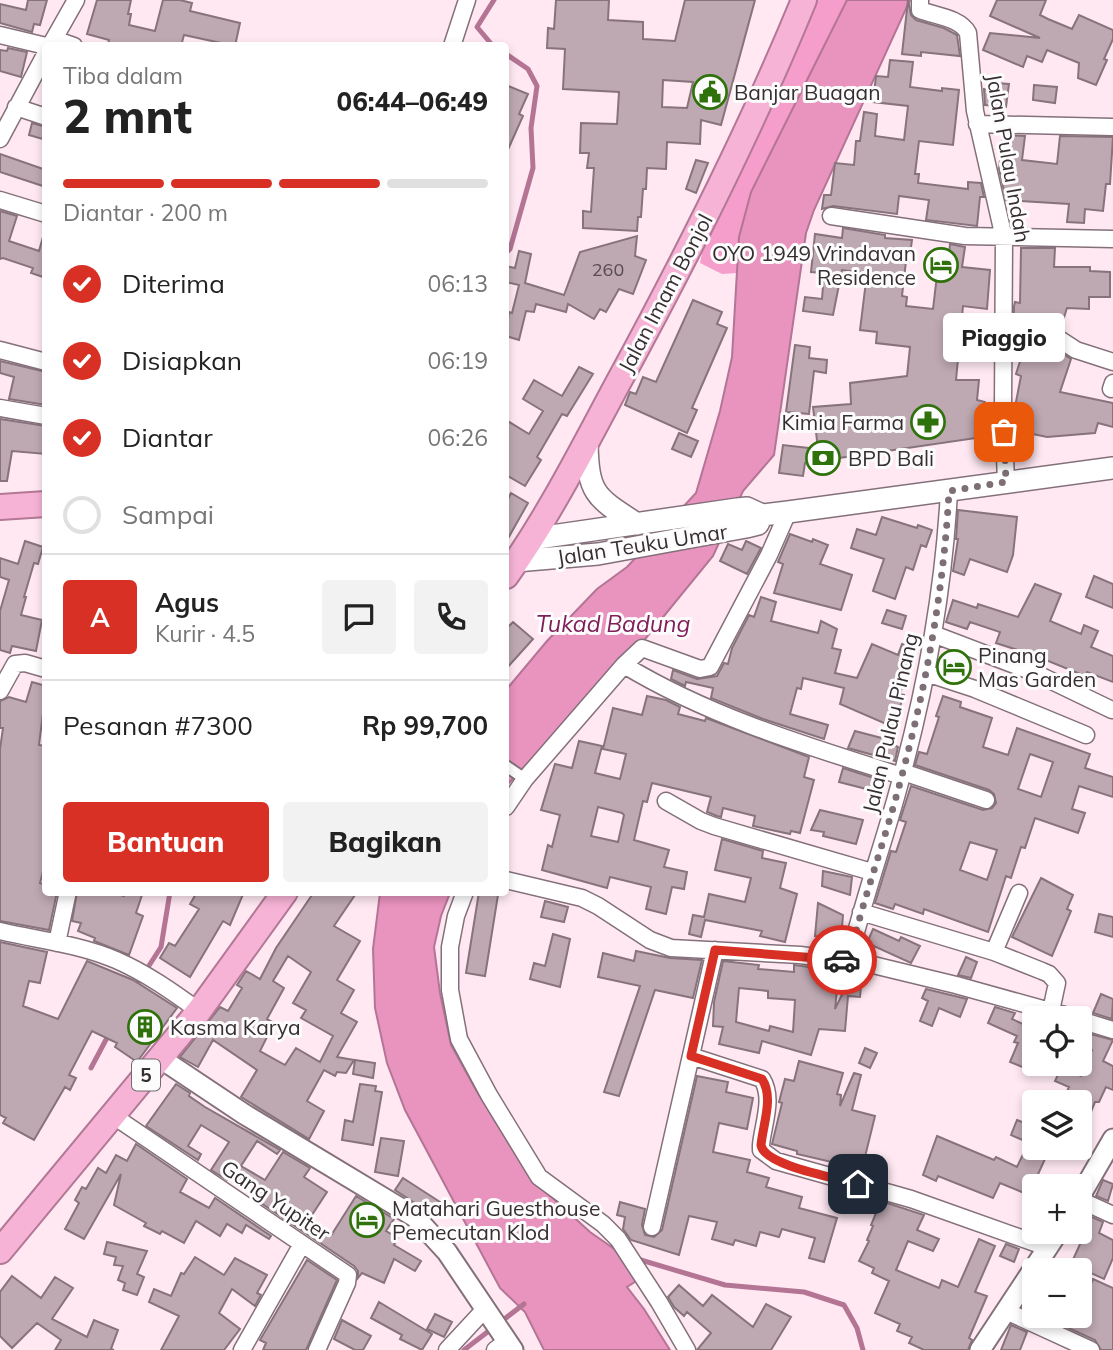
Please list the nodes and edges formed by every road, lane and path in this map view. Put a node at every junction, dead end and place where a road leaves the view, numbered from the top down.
1 (76, 0) edge
2 (467, 0) edge
3 (804, 0) edge
4 (920, 0) edge
5 (0, 35) edge
6 (51, 42) edge
7 (453, 42) edge
8 (42, 44) edge
9 (42, 58) edge
10 (9, 114) edge
11 (42, 117) edge
12 (977, 124) junction
13 (1113, 127) edge
14 (0, 139) edge
15 (0, 200) edge
16 (42, 213) edge
17 (831, 216) dead end
18 (1004, 239) junction
19 (1113, 239) edge
20 (1005, 328) junction
21 (0, 350) edge
22 (42, 361) edge
23 (1113, 362) edge
24 (0, 408) edge
25 (42, 415) edge
26 (587, 442) junction
27 (1113, 468) edge
28 (1006, 482) junction
29 (949, 491) junction
30 (42, 504) edge
31 (0, 507) edge
32 (788, 512) junction
33 (749, 517) junction
34 (640, 524) junction
35 (531, 539) junction
36 (509, 563) edge
37 (933, 634) junction
38 (624, 665) junction
39 (42, 668) edge
40 (926, 673) junction
41 (0, 691) edge
42 (1112, 710) edge
43 (1086, 735) dead end
44 (509, 768) edge
45 (902, 774) junction
46 (523, 778) junction
47 (666, 800) dead end
48 (986, 800) dead end
49 (509, 802) edge
50 (872, 872) junction
51 (509, 881) edge
52 (1019, 892) dead end
53 (67, 896) dead end
54 (282, 896) edge
55 (464, 896) edge
56 (861, 912) junction
57 (0, 931) edge
58 (57, 943) junction
59 (715, 950) junction
60 (994, 953) junction
61 (849, 960) junction
62 (1032, 1006) edge
63 (1052, 1006) edge
64 (200, 1011) junction
65 (1092, 1024) edge
66 (1113, 1030) edge
67 (691, 1056) junction
68 (160, 1058) junction
69 (112, 1115) junction
70 (1113, 1139) edge
71 (1092, 1177) edge
72 (1092, 1204) edge
73 (1113, 1215) edge
74 (652, 1227) dead end
75 (1022, 1231) edge
76 (302, 1244) junction
77 (1051, 1244) edge
78 (0, 1251) edge
79 (486, 1311) junction
80 (1006, 1311) junction
81 (503, 1343) edge
82 (242, 1350) edge
83 (317, 1350) edge
84 (447, 1350) edge
85 (687, 1350) edge
86 (980, 1350) edge
87 (1091, 1350) edge

1 - 6 street
2 - 7 street
3 - 26 highway, Jalan Imam Bonjol
4 - 12 street, Jalan Pulau Indah
5 - 8 street
9 - 10 street
10 - 11 street
10 - 14 street
12 - 13 street
12 - 18 street, Jalan Pulau Indah
15 - 16 street
17 - 18 street
18 - 19 street
18 - 20 street, Jalan Pulau Indah
20 - 23 street
20 - 28 street, Jalan Pulau Indah
21 - 22 street
24 - 25 street
26 - 34 main road
26 - 35 highway, Jalan Imam Bonjol
27 - 28 main road, Jalan Teuku Umar
28 - 29 main road, Jalan Teuku Umar
29 - 32 main road, Jalan Teuku Umar
29 - 37 street, Jalan Pulau Pinang
30 - 31 highway
32 - 33 main road, Jalan Teuku Umar
32 - 38 street
33 - 34 main road, Jalan Teuku Umar
33 - 36 main road, Jalan Teuku Umar
34 - 35 main road, Jalan Teuku Umar
35 - 36 highway, Jalan Imam Bonjol
37 - 40 street, Jalan Pulau Pinang
37 - 42 street
38 - 45 street
38 - 46 street
39 - 41 street
40 - 43 street
40 - 45 street, Jalan Pulau Pinang
44 - 46 street
45 - 48 street
45 - 50 street, Jalan Pulau Pinang
46 - 49 street
47 - 50 street
50 - 56 street, Jalan Pulau Pinang
51 - 59 street
52 - 60 street
53 - 58 street
54 - 64 highway, 5
55 - 85 street
56 - 60 street
56 - 61 street, Jalan Pulau Pinang
57 - 58 street
58 - 64 street
59 - 61 street
59 - 67 street
60 - 63 street
61 - 62 street
64 - 68 highway, 5
65 - 66 street
67 - 74 street
67 - 75 street
68 - 69 highway, 5
68 - 79 street
69 - 76 street, Gang Yupiter
69 - 78 highway, 5
70 - 71 street
72 - 73 street
76 - 82 street
76 - 83 street, Gang Yupiter
77 - 80 street
79 - 81 street
79 - 84 street
80 - 86 street
80 - 87 street

